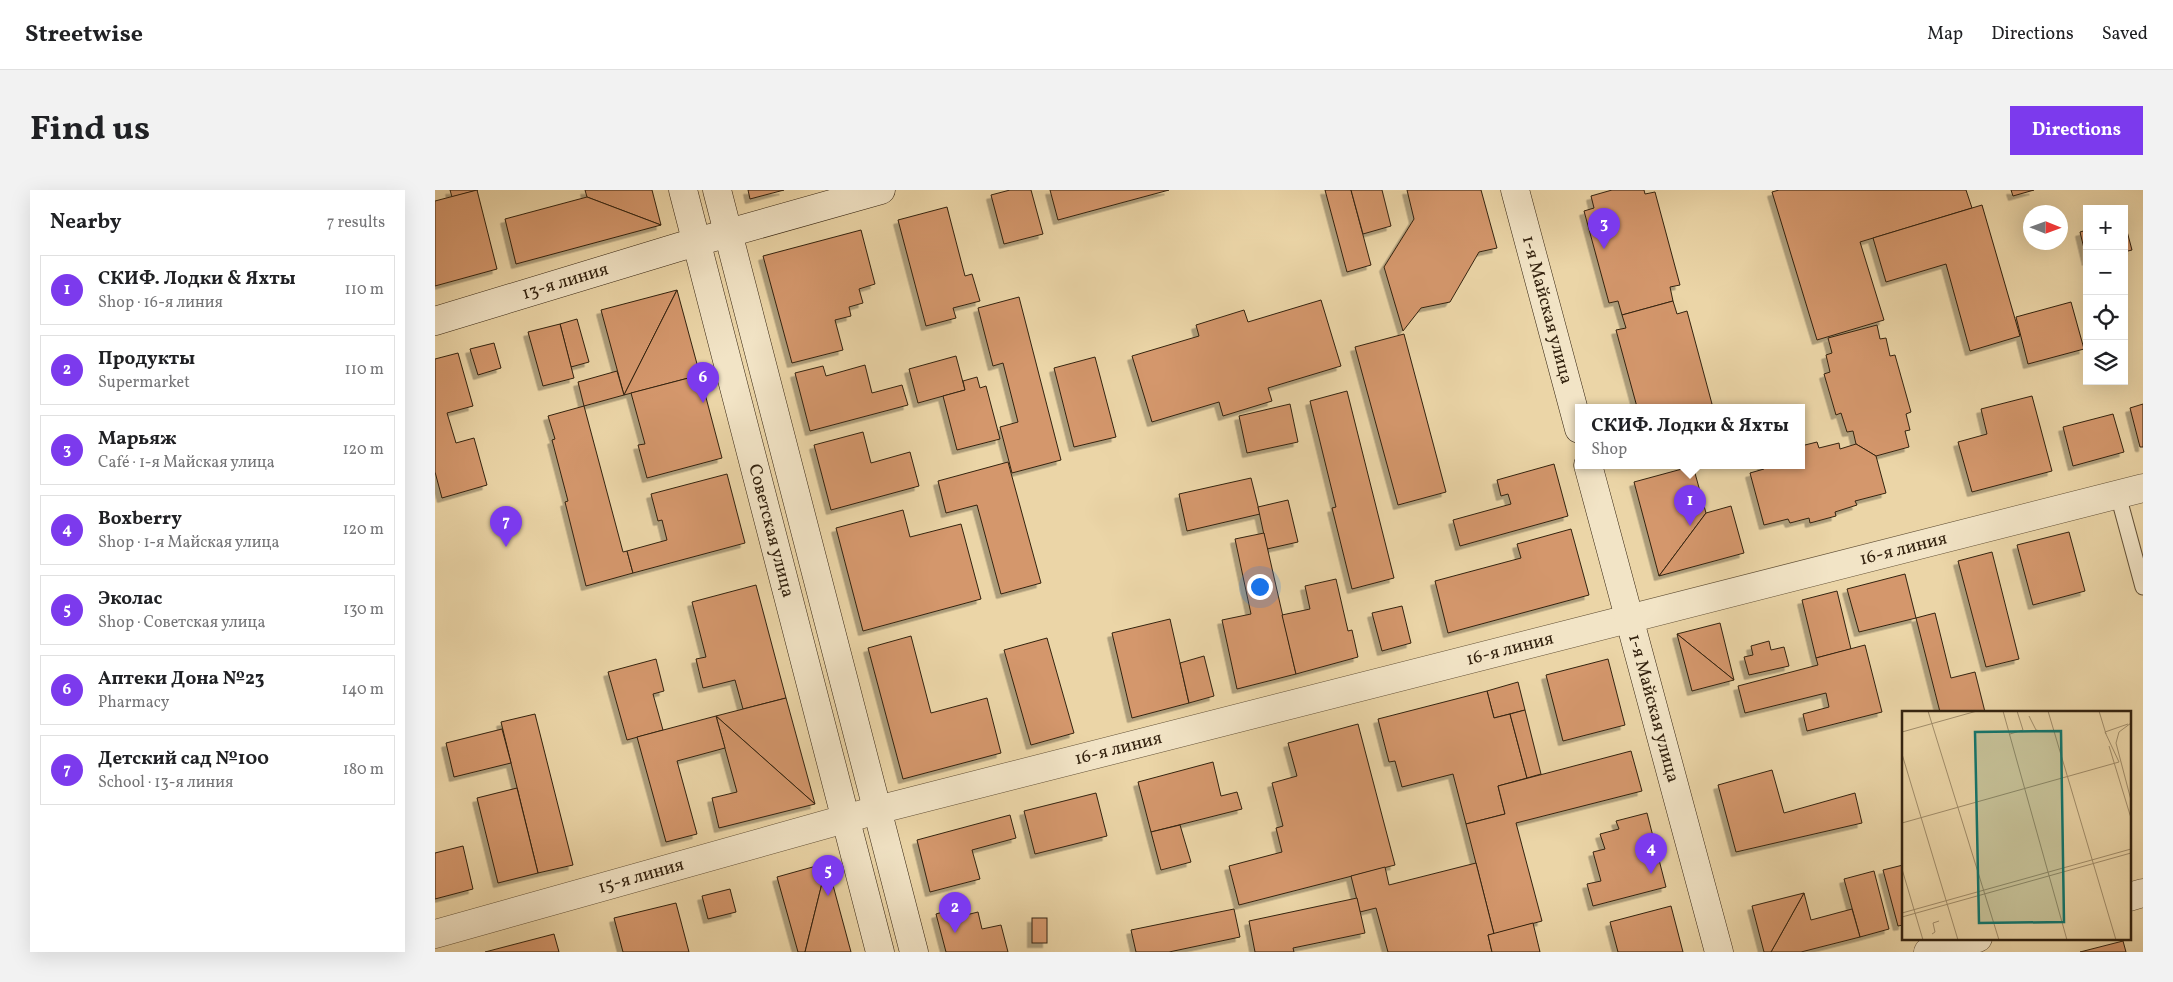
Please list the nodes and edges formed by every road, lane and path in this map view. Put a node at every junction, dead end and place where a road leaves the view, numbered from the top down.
1 (683, 190) edge
2 (717, 190) edge
3 (881, 190) edge
4 (1515, 190) edge
5 (728, 234) junction
6 (696, 243) junction
7 (435, 321) edge
8 (1575, 414) edge
9 (1589, 469) edge
10 (2131, 492) edge
11 (2143, 587) edge
12 (1629, 619) junction
13 (877, 810) junction
14 (846, 819) junction
15 (435, 934) edge
16 (1971, 940) edge
17 (880, 952) edge
18 (914, 952) edge
19 (1719, 952) edge
20 (1928, 952) edge

1 - 6 street, Советская улица
2 - 5 street, Советская улица
3 - 5 street
4 - 8 street, 1-я Майская улица
5 - 6 street
5 - 13 street, Советская улица
6 - 7 street, 13-я линия
6 - 14 street, Советская улица
9 - 12 street, 1-я Майская улица
10 - 11 lane
10 - 12 street, 16-я линия
12 - 13 street, 16-я линия
12 - 19 street, 1-я Майская улица
13 - 14 street
13 - 18 street, Советская улица
14 - 15 street, 15-я линия
14 - 17 street, Советская улица
16 - 20 street

